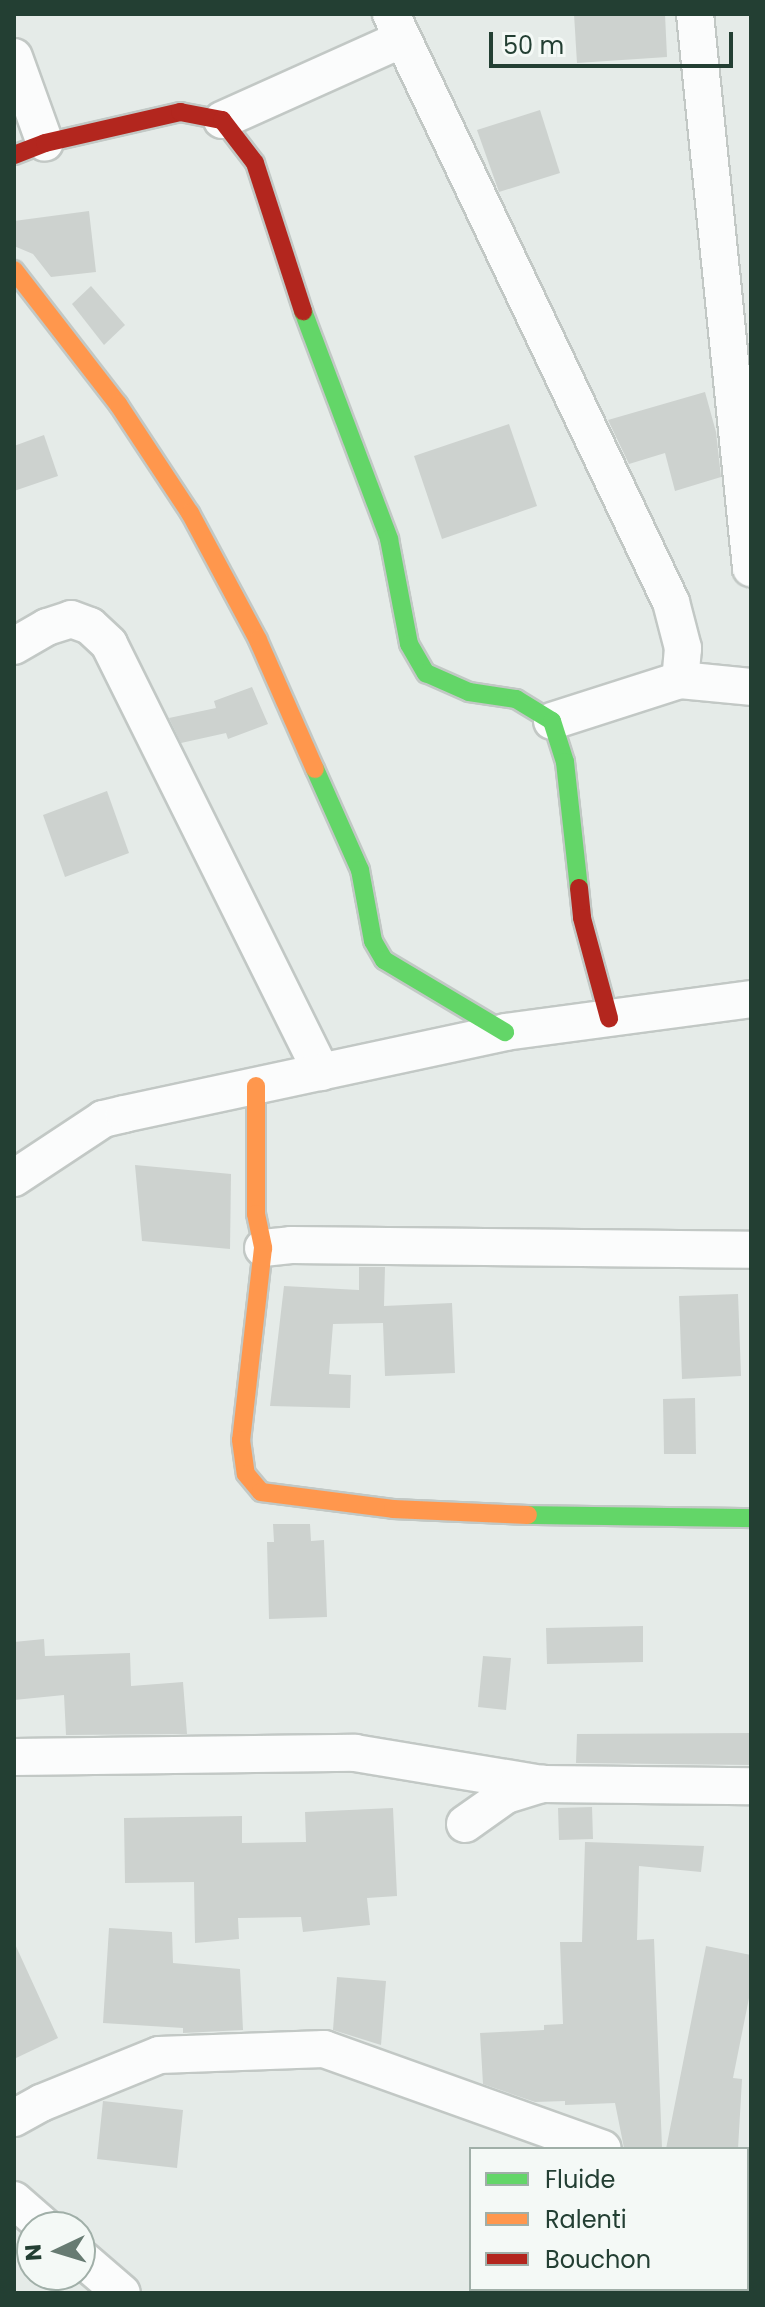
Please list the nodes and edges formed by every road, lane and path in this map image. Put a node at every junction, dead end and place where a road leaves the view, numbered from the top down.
1 (695, 14) edge
2 (396, 26) edge
3 (14, 57) edge
4 (222, 120) junction
5 (29, 149) edge
6 (14, 270) edge
7 (751, 568) edge
8 (14, 646) edge
9 (680, 680) junction
10 (751, 687) edge
11 (552, 721) junction
12 (751, 999) edge
13 (609, 1018) junction
14 (505, 1032) junction
15 (321, 1072) junction
16 (256, 1086) junction
17 (14, 1178) edge
18 (263, 1248) junction
19 (751, 1250) edge
20 (751, 1518) edge
21 (14, 1757) edge
22 (543, 1784) junction
23 (751, 1786) edge
24 (465, 1824) dead end
25 (14, 2118) edge
26 (597, 2147) edge
27 (96, 2271) edge
28 (122, 2293) edge

1 - 7 street
2 - 4 street
2 - 9 street
3 - 5 street
4 - 5 street
4 - 11 street
6 - 14 street
8 - 15 street
9 - 10 street
9 - 11 street
11 - 13 street
12 - 13 street
13 - 14 street
14 - 15 street
15 - 16 street
16 - 17 street
16 - 18 street
18 - 19 street
18 - 20 street
21 - 22 street
22 - 23 street
22 - 24 street
25 - 26 street
27 - 28 street

